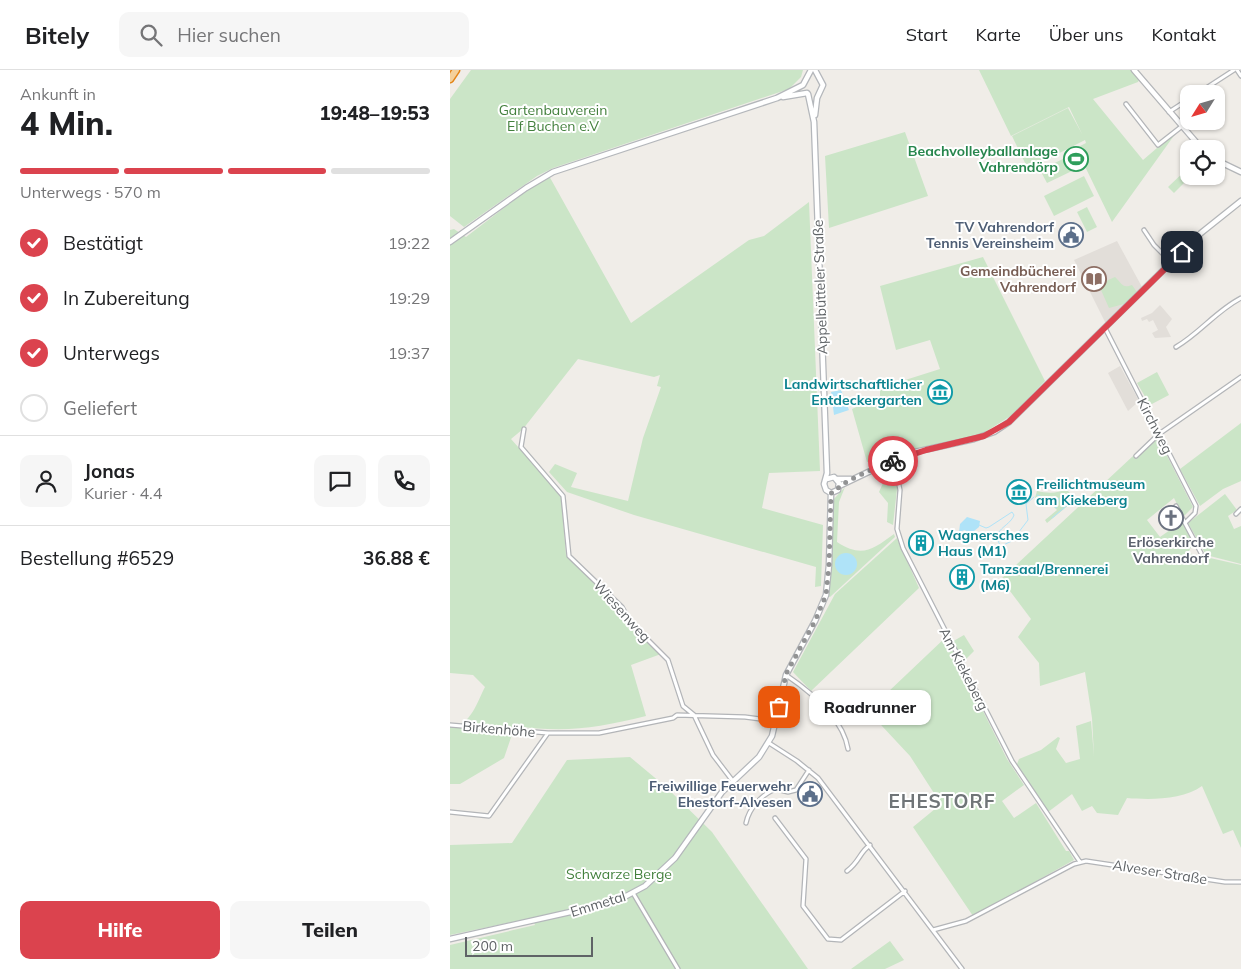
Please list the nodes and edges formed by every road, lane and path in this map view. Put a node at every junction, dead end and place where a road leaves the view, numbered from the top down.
1 (456, 70) edge
2 (811, 70) edge
3 (815, 70) edge
4 (1134, 70) edge
5 (1236, 70) edge
6 (1241, 76) edge
7 (809, 77) junction
8 (818, 77) junction
9 (450, 79) edge
10 (804, 84) junction
11 (1212, 85) edge
12 (808, 93) junction
13 (819, 94) junction
14 (777, 98) junction
15 (1126, 104) dead end
16 (1180, 105) edge
17 (1168, 112) junction
18 (814, 122) junction
19 (1180, 125) edge
20 (1180, 127) edge
21 (1185, 130) edge
22 (1194, 140) edge
23 (1225, 164) edge
24 (1241, 172) edge
25 (1241, 201) edge
26 (1144, 230) dead end
27 (450, 242) edge
28 (1172, 263) junction
29 (1241, 298) edge
30 (1105, 328) junction
31 (1176, 347) dead end
32 (1241, 377) edge
33 (524, 429) dead end
34 (1160, 434) junction
35 (826, 453) junction
36 (1136, 456) dead end
37 (894, 461) junction
38 (836, 479) junction
39 (852, 479) junction
40 (826, 480) junction
41 (840, 486) junction
42 (831, 493) junction
43 (1176, 506) dead end
44 (1241, 509) edge
45 (1236, 514) dead end
46 (1185, 522) junction
47 (1201, 552) dead end
48 (786, 674) junction
49 (694, 715) junction
50 (777, 721) junction
51 (450, 725) edge
52 (548, 733) junction
53 (769, 743) junction
54 (848, 749) dead end
55 (809, 770) junction
56 (732, 780) junction
57 (450, 812) edge
58 (775, 818) dead end
59 (746, 823) dead end
60 (870, 845) junction
61 (1080, 862) junction
62 (847, 871) dead end
63 (1241, 882) edge
64 (905, 891) junction
65 (633, 894) junction
66 (933, 930) junction
67 (450, 939) edge
68 (678, 969) edge
69 (962, 969) edge

1 - 9 highway
2 - 7 main road
3 - 8 main road
4 - 17 main road
5 - 6 street
5 - 11 street
7 - 8 main road
7 - 10 main road
8 - 13 main road
10 - 12 main road
10 - 14 main road
12 - 13 main road
12 - 14 main road
12 - 18 main road, Appelbütteler Straße
13 - 18 main road, Appelbütteler Straße
14 - 27 main road
15 - 20 street
16 - 17 street
17 - 19 main road
18 - 35 main road, Appelbütteler Straße
21 - 22 main road
23 - 24 main road
25 - 28 main road
26 - 28 street
28 - 30 main road
29 - 31 street
30 - 34 street, Kirchweg
30 - 37 main road
32 - 34 street
33 - 49 street, Wiesenweg
34 - 36 street
34 - 46 street, Kirchweg
35 - 38 main road, Appelbütteler Straße
35 - 40 main road, Appelbütteler Straße
37 - 39 main road
37 - 61 street, Am Kiekeberg
38 - 39 main road
38 - 40 main road
38 - 41 main road
39 - 41 main road
40 - 42 main road
41 - 42 main road
42 - 48 main road
43 - 46 street
44 - 45 street
46 - 47 street
48 - 50 main road
48 - 54 street
49 - 50 street, Birkenhöhe
49 - 52 street, Birkenhöhe
49 - 56 street
50 - 53 main road
51 - 52 street, Birkenhöhe
52 - 57 street
53 - 55 street
53 - 56 main road, Emmetal
55 - 59 street
55 - 60 street
56 - 65 main road, Emmetal
58 - 64 street
60 - 62 street
60 - 64 street
61 - 63 street, Alveser Straße
61 - 66 street
64 - 66 street
65 - 67 main road, Emmetal
65 - 68 street
66 - 69 street

